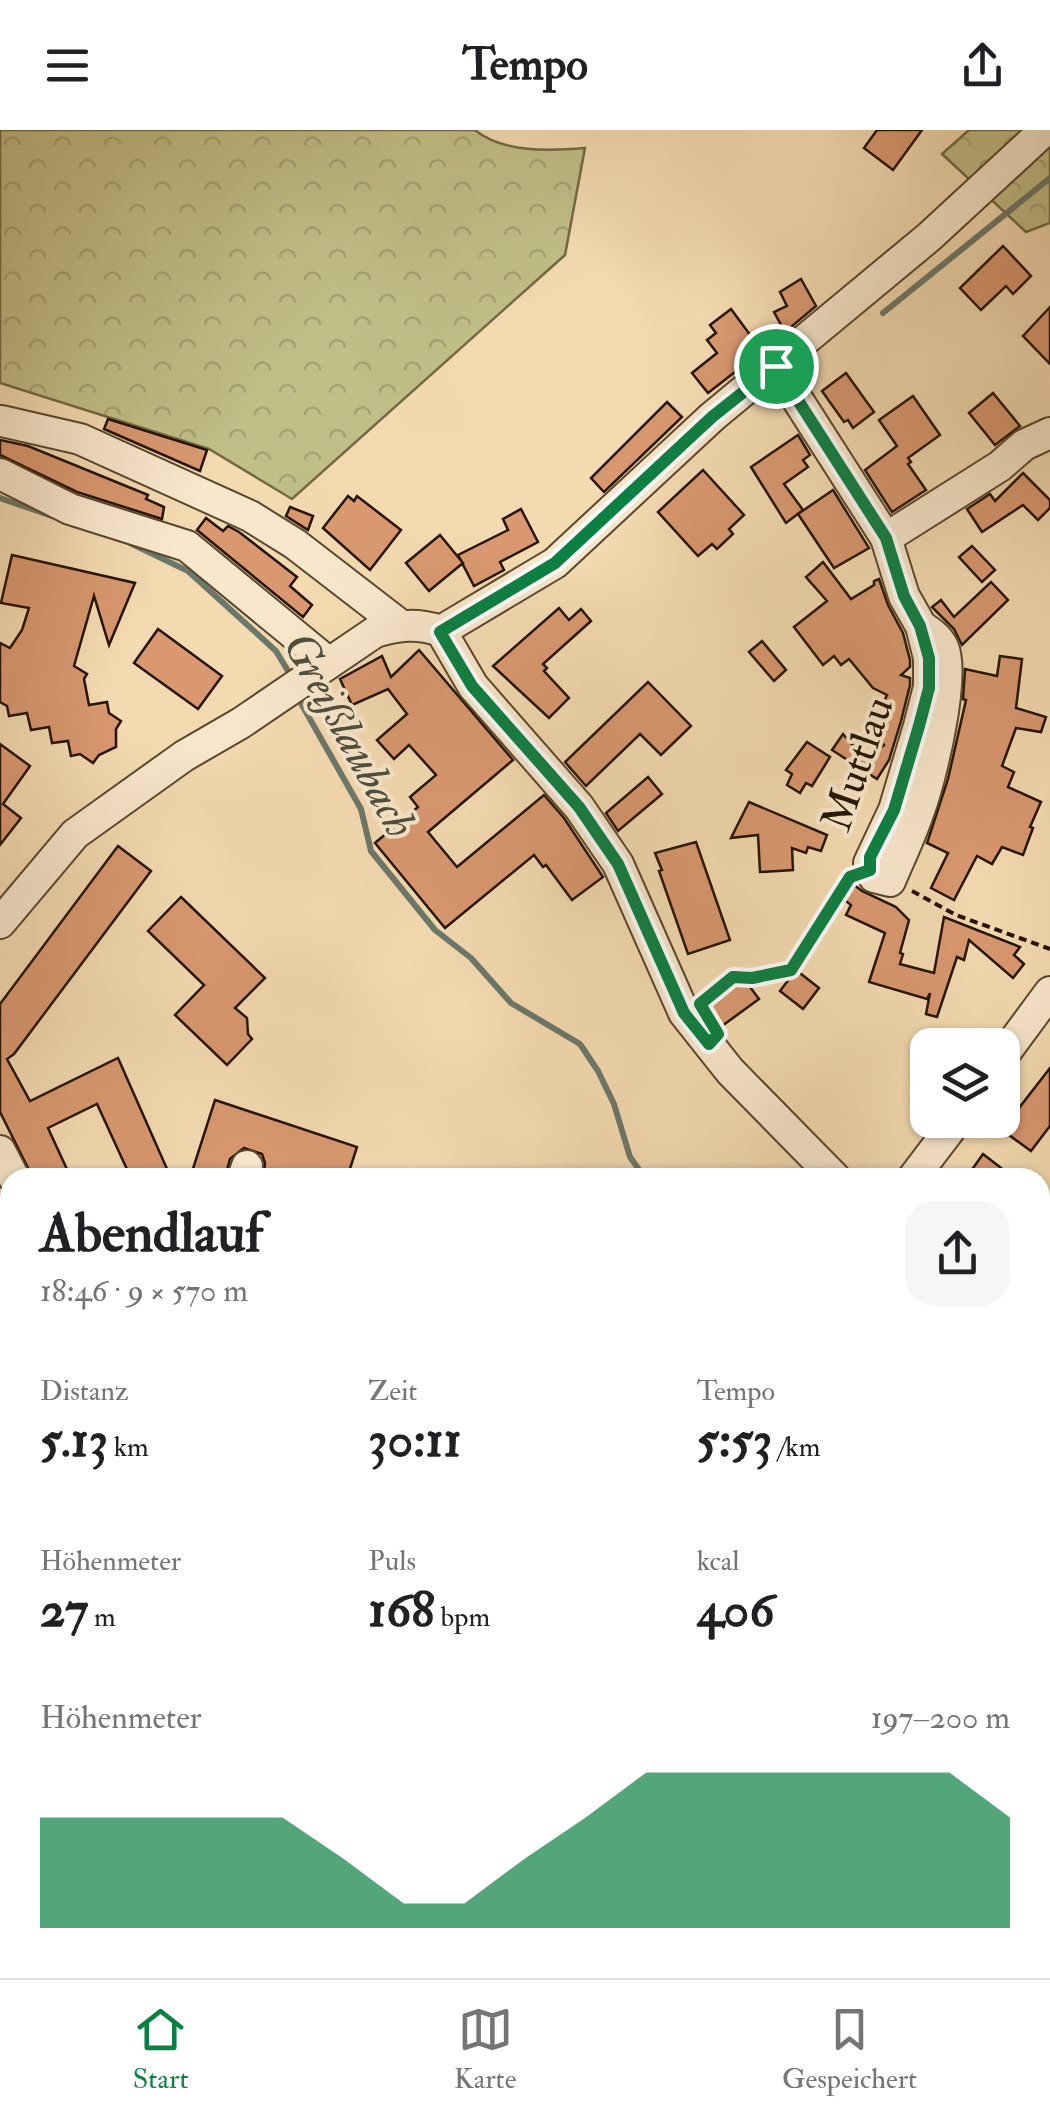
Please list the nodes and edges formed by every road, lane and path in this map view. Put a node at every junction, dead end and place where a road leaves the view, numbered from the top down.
1 (1044, 130) edge
2 (776, 366) junction
3 (2, 421) edge
4 (1050, 432) edge
5 (0, 474) edge
6 (886, 538) junction
7 (400, 625) junction
8 (440, 632) junction
9 (308, 677) junction
10 (880, 876) junction
11 (0, 923) edge
12 (1050, 949) edge
13 (1050, 992) edge
14 (700, 1004) joint
15 (1020, 1033) edge
16 (709, 1044) junction
17 (943, 1138) edge
18 (825, 1168) edge
19 (921, 1168) edge

1 - 2 street
2 - 6 street, Muttlau
2 - 8 street
3 - 7 street
4 - 6 street
5 - 9 street
6 - 10 street, Muttlau
7 - 8 street
7 - 9 street
8 - 16 street
9 - 11 street
10 - 12 path
10 - 14 path
13 - 15 street
14 - 16 street
16 - 18 street
17 - 19 street

